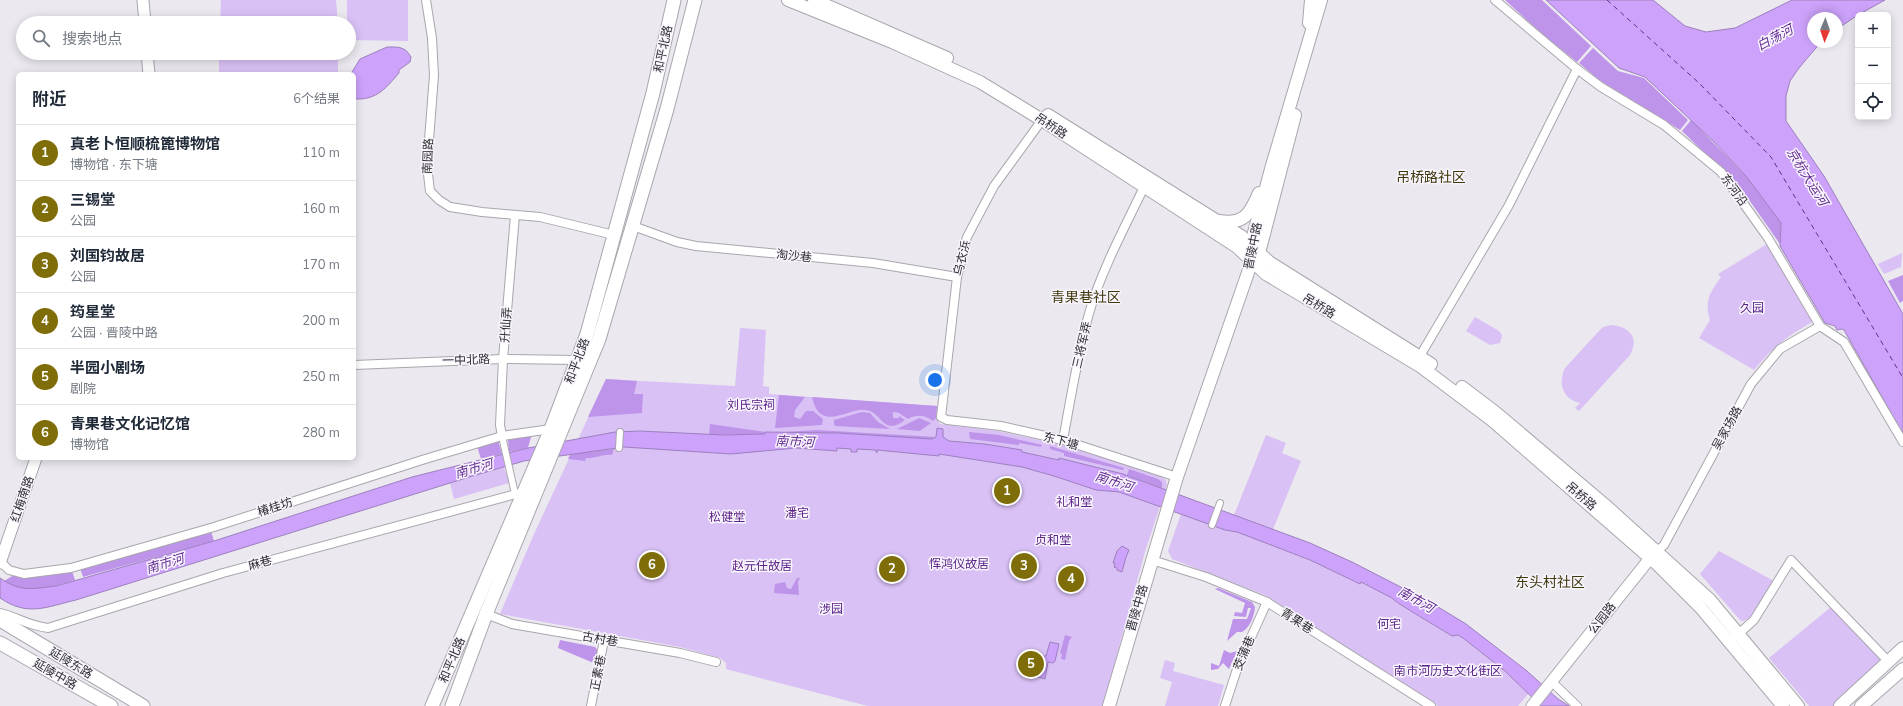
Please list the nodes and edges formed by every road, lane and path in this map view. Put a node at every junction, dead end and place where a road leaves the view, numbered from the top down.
1 (143, 0) edge
2 (426, 0) edge
3 (674, 0) edge
4 (695, 0) edge
5 (788, 0) edge
6 (814, 0) edge
7 (1311, 0) edge
8 (1321, 0) edge
9 (1326, 0) edge
10 (1495, 0) edge
11 (144, 16) edge
12 (1308, 45) junction
13 (148, 60) edge
14 (1577, 69) junction
15 (149, 72) edge
16 (1042, 120) junction
17 (1271, 168) junction
18 (1144, 187) junction
19 (515, 215) junction
20 (1218, 221) junction
21 (633, 226) junction
22 (614, 235) junction
23 (1251, 244) junction
24 (1256, 257) junction
25 (957, 277) junction
26 (1820, 326) junction
27 (503, 359) junction
28 (577, 360) junction
29 (1418, 360) junction
30 (356, 365) edge
31 (941, 417) joint
32 (556, 432) junction
33 (620, 432) dead end
34 (503, 440) junction
35 (1063, 440) junction
36 (1903, 442) edge
37 (619, 448) dead end
38 (35, 460) edge
39 (1176, 482) junction
40 (539, 488) junction
41 (519, 493) junction
42 (1220, 505) dead end
43 (1212, 525) dead end
44 (1653, 554) junction
45 (1152, 560) junction
46 (0, 562) edge
47 (1267, 602) junction
48 (0, 613) edge
49 (486, 614) junction
50 (0, 620) edge
51 (1733, 638) junction
52 (604, 640) junction
53 (0, 643) edge
54 (1903, 648) edge
55 (1903, 658) edge
56 (716, 662) dead end
57 (1889, 662) junction
58 (1903, 669) edge
59 (1886, 679) junction
60 (1903, 680) edge
61 (1550, 684) junction
62 (1533, 704) edge
63 (111, 706) edge
64 (143, 706) edge
65 (432, 706) edge
66 (452, 706) edge
67 (591, 706) edge
68 (1109, 706) edge
69 (1225, 706) edge
70 (1431, 706) edge
71 (1577, 706) edge
72 (1783, 706) edge
73 (1798, 706) edge
74 (1840, 706) edge
75 (1847, 706) edge
76 (1861, 706) edge
77 (1872, 706) edge

1 - 11 street
2 - 19 street, 南园路
3 - 22 main road, 和平北路
4 - 21 main road, 和平北路
5 - 16 main road, 吊桥路
6 - 20 main road, 吊桥路
7 - 12 main road
8 - 12 main road, 晋陵中路
9 - 24 main road, 晋陵中路
10 - 14 street, 东河沿
12 - 17 main road, 晋陵中路
13 - 15 street
14 - 26 street, 东河沿
14 - 29 street
16 - 18 main road, 吊桥路
16 - 25 street, 乌衣浜
17 - 20 main road
17 - 23 main road, 晋陵中路
18 - 24 main road, 吊桥路
18 - 35 street, 三将军弄
19 - 22 street, 南园路
19 - 27 street, 升仙弄
20 - 23 main road, 吊桥路
21 - 25 street, 淘沙巷
21 - 32 main road, 和平北路
22 - 28 main road, 和平北路
23 - 24 main road, 晋陵中路
24 - 29 main road, 吊桥路
24 - 39 main road, 晋陵中路
25 - 31 street, 乌衣浜
26 - 36 street, 东河沿
26 - 44 street, 吴家场路
27 - 28 street, 一中北路
27 - 30 street, 一中北路
27 - 34 street, 升仙弄
28 - 32 main road, 和平北路
29 - 44 main road, 吊桥路
31 - 35 street, 东下塘
32 - 34 street, 椿桂坊
32 - 40 main road, 和平北路
32 - 41 main road, 和平北路
33 - 37 street
34 - 41 street
34 - 46 street, 椿桂坊
35 - 39 street, 东下塘
38 - 46 street, 红梅南路
39 - 45 main road, 晋陵中路
40 - 41 street, 麻巷
40 - 49 main road, 和平北路
41 - 48 street, 麻巷
41 - 65 main road, 和平北路
42 - 43 street
44 - 51 main road, 吊桥路
44 - 61 street, 公园路
45 - 47 street, 青果巷
45 - 68 main road, 晋陵中路
47 - 69 street, 茭蒲巷
47 - 70 street, 青果巷
49 - 52 street, 古村巷
49 - 66 main road, 和平北路
50 - 64 main road, 延陵东路
51 - 57 street
51 - 72 main road, 吊桥路
51 - 73 main road, 吊桥路
52 - 56 street, 古村巷
52 - 67 street, 正素巷
53 - 63 main road, 延陵中路
54 - 57 main road
55 - 59 main road
57 - 74 main road
58 - 59 main road
59 - 75 main road
59 - 76 main road
60 - 77 main road
61 - 62 street, 公园路
61 - 71 street

